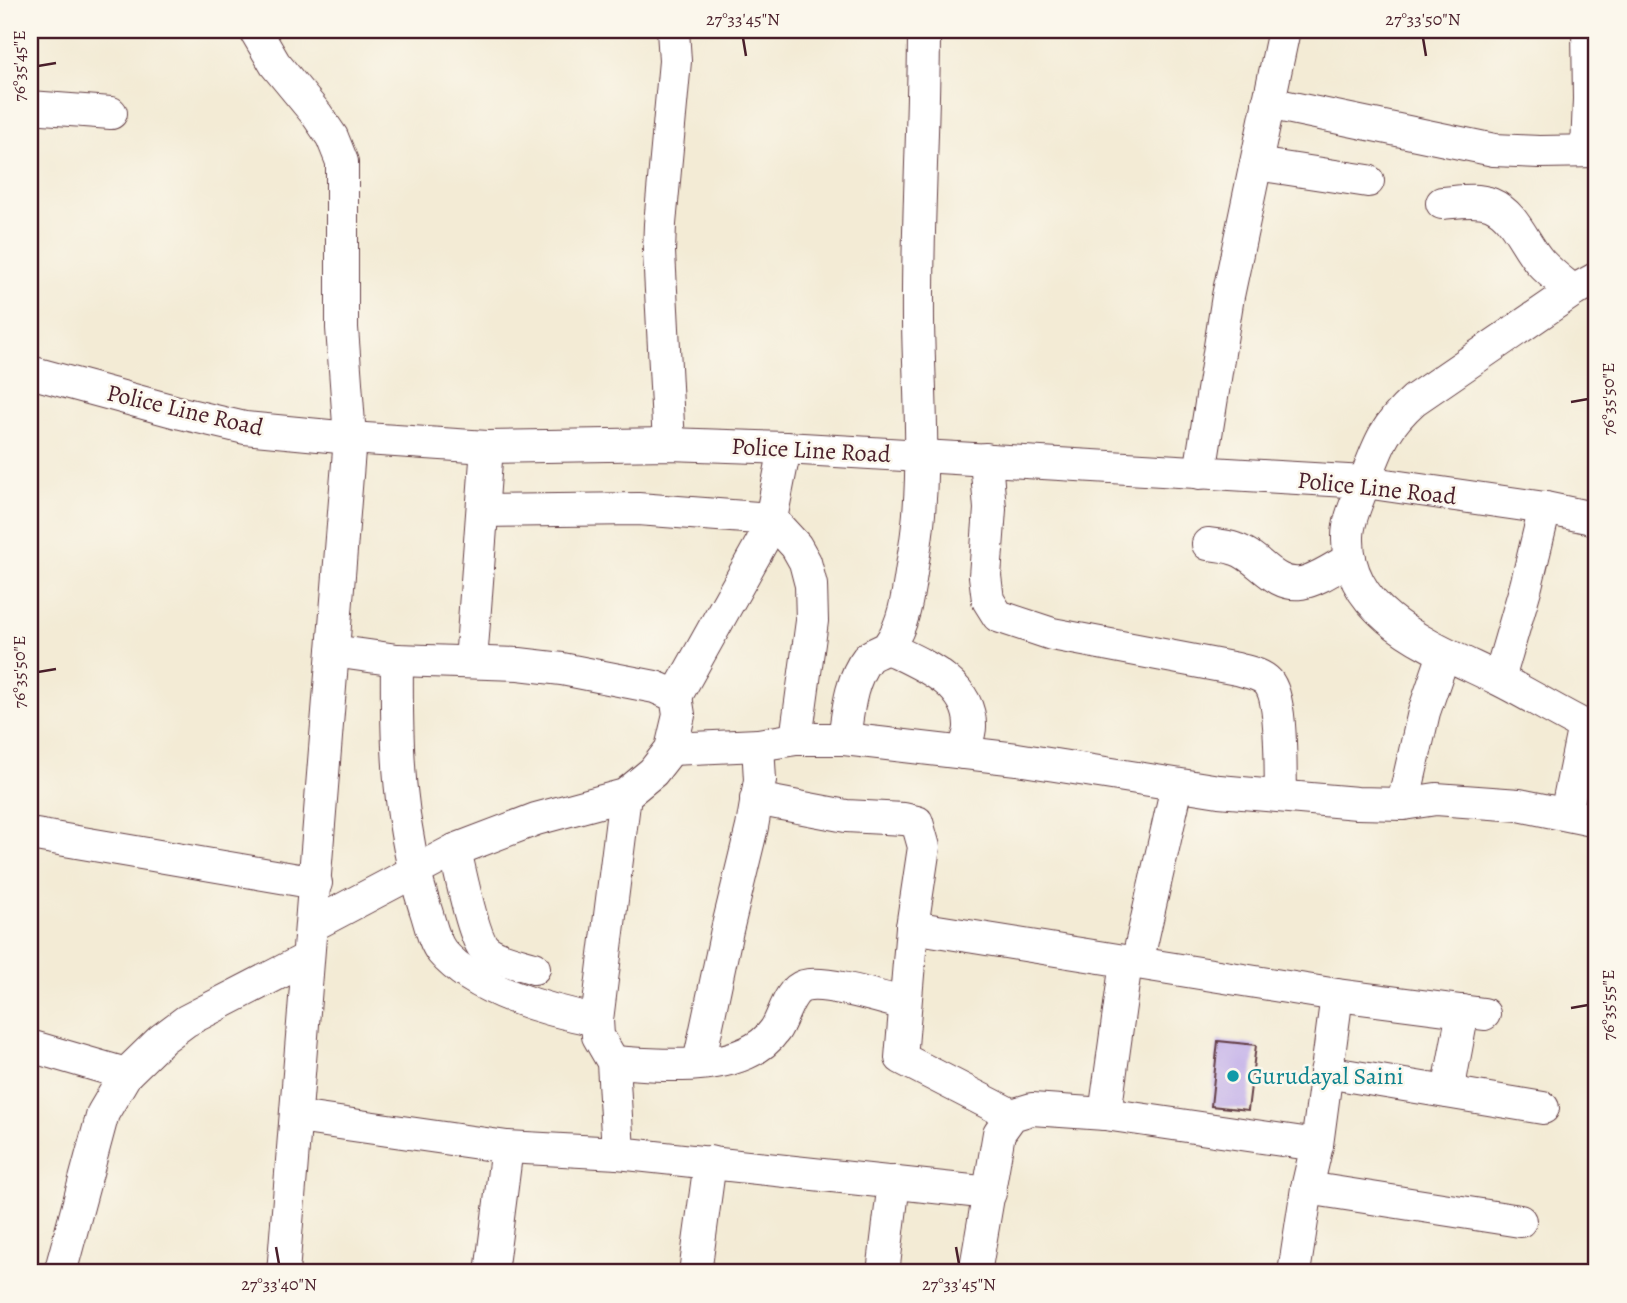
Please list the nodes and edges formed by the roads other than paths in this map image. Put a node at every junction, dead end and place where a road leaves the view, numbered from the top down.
1 (255, 30) edge
2 (673, 30) edge
3 (924, 30) edge
4 (1283, 30) edge
5 (1588, 30) edge
6 (1268, 103) junction
7 (30, 107) edge
8 (111, 113) dead end
9 (1592, 150) edge
10 (1256, 164) junction
11 (1368, 181) dead end
12 (1442, 203) dead end
13 (1585, 285) edge
14 (30, 372) edge
15 (350, 438) junction
16 (669, 444) junction
17 (486, 447) junction
18 (785, 447) junction
19 (922, 456) junction
20 (986, 459) junction
21 (1200, 473) junction
22 (1365, 482) junction
23 (1545, 508) junction
24 (483, 511) junction
25 (771, 519) junction
26 (1597, 519) edge
27 (1208, 544) dead end
28 (1350, 559) junction
29 (888, 648) junction
30 (333, 651) junction
31 (1444, 654) junction
32 (397, 660) junction
33 (471, 662) junction
34 (1499, 679) junction
35 (676, 696) junction
36 (1590, 729) edge
37 (796, 739) junction
38 (844, 739) junction
39 (758, 745) junction
40 (671, 749) junction
41 (963, 753) junction
42 (1177, 786) junction
43 (625, 795) junction
44 (1281, 796) junction
45 (756, 799) junction
46 (1403, 804) junction
47 (1566, 814) junction
48 (1597, 821) edge
49 (30, 834) edge
50 (455, 850) junction
51 (413, 870) junction
52 (316, 883) junction
53 (313, 925) junction
54 (912, 927) junction
55 (308, 958) junction
56 (1131, 962) junction
57 (534, 968) dead end
58 (1337, 995) junction
59 (905, 1004) junction
60 (597, 1020) junction
61 (30, 1046) edge
62 (612, 1062) junction
63 (699, 1063) junction
64 (1326, 1072) junction
65 (126, 1074) junction
66 (1448, 1092) junction
67 (1544, 1108) dead end
68 (1105, 1114) junction
69 (1012, 1115) junction
70 (297, 1117) junction
71 (1317, 1145) junction
72 (507, 1147) junction
73 (618, 1153) junction
74 (710, 1162) junction
75 (894, 1182) junction
76 (1307, 1188) junction
77 (990, 1193) junction
78 (1520, 1221) dead end
79 (60, 1273) edge
80 (283, 1273) edge
81 (491, 1273) edge
82 (695, 1273) edge
83 (883, 1273) edge
84 (975, 1273) edge
85 (1294, 1273) edge

1 - 15 street
2 - 16 street
3 - 19 street
4 - 6 street
5 - 9 street
6 - 9 street
6 - 10 street
7 - 8 street
10 - 11 street
10 - 21 street
12 - 13 street
13 - 22 street
14 - 15 street, Police Line Road
15 - 17 street, Police Line Road
15 - 30 street
16 - 17 street, Police Line Road
16 - 18 street, Police Line Road
17 - 24 street
18 - 19 street, Police Line Road
18 - 25 street
19 - 20 street, Police Line Road
19 - 29 street
20 - 21 street, Police Line Road
20 - 44 street
21 - 22 street, Police Line Road
22 - 23 street, Police Line Road
22 - 28 street
23 - 26 street, Police Line Road
23 - 34 street
24 - 25 street
24 - 33 street
25 - 35 street
25 - 37 street
27 - 28 street
28 - 31 street
29 - 38 street
29 - 41 street
30 - 32 street
30 - 52 street
31 - 34 street
31 - 46 street
32 - 33 street
32 - 51 street
33 - 35 street
34 - 36 street
35 - 40 street
36 - 47 street
37 - 38 street
37 - 39 street
38 - 41 street
39 - 40 street
39 - 45 street
40 - 43 street
41 - 42 street
42 - 44 street
42 - 56 street
43 - 50 street
43 - 60 street
44 - 46 street
45 - 54 street
45 - 63 street
46 - 47 street
47 - 48 street
49 - 52 street
50 - 51 street
50 - 57 street
51 - 53 street
51 - 60 street
52 - 53 street
53 - 55 street
54 - 56 street
54 - 59 street
55 - 65 street
55 - 70 street
56 - 58 street
56 - 68 street
58 - 64 street
58 - 66 street
59 - 63 street
59 - 69 street
60 - 62 street
61 - 65 street
62 - 63 street
62 - 73 street
64 - 66 street
64 - 71 street
65 - 79 street
66 - 67 street
68 - 69 street
68 - 71 street
69 - 77 street
70 - 72 street
70 - 80 street
71 - 76 street
72 - 73 street
72 - 81 street
73 - 74 street
74 - 75 street
74 - 82 street
75 - 77 street
75 - 83 street
76 - 78 street
76 - 85 street
77 - 84 street

